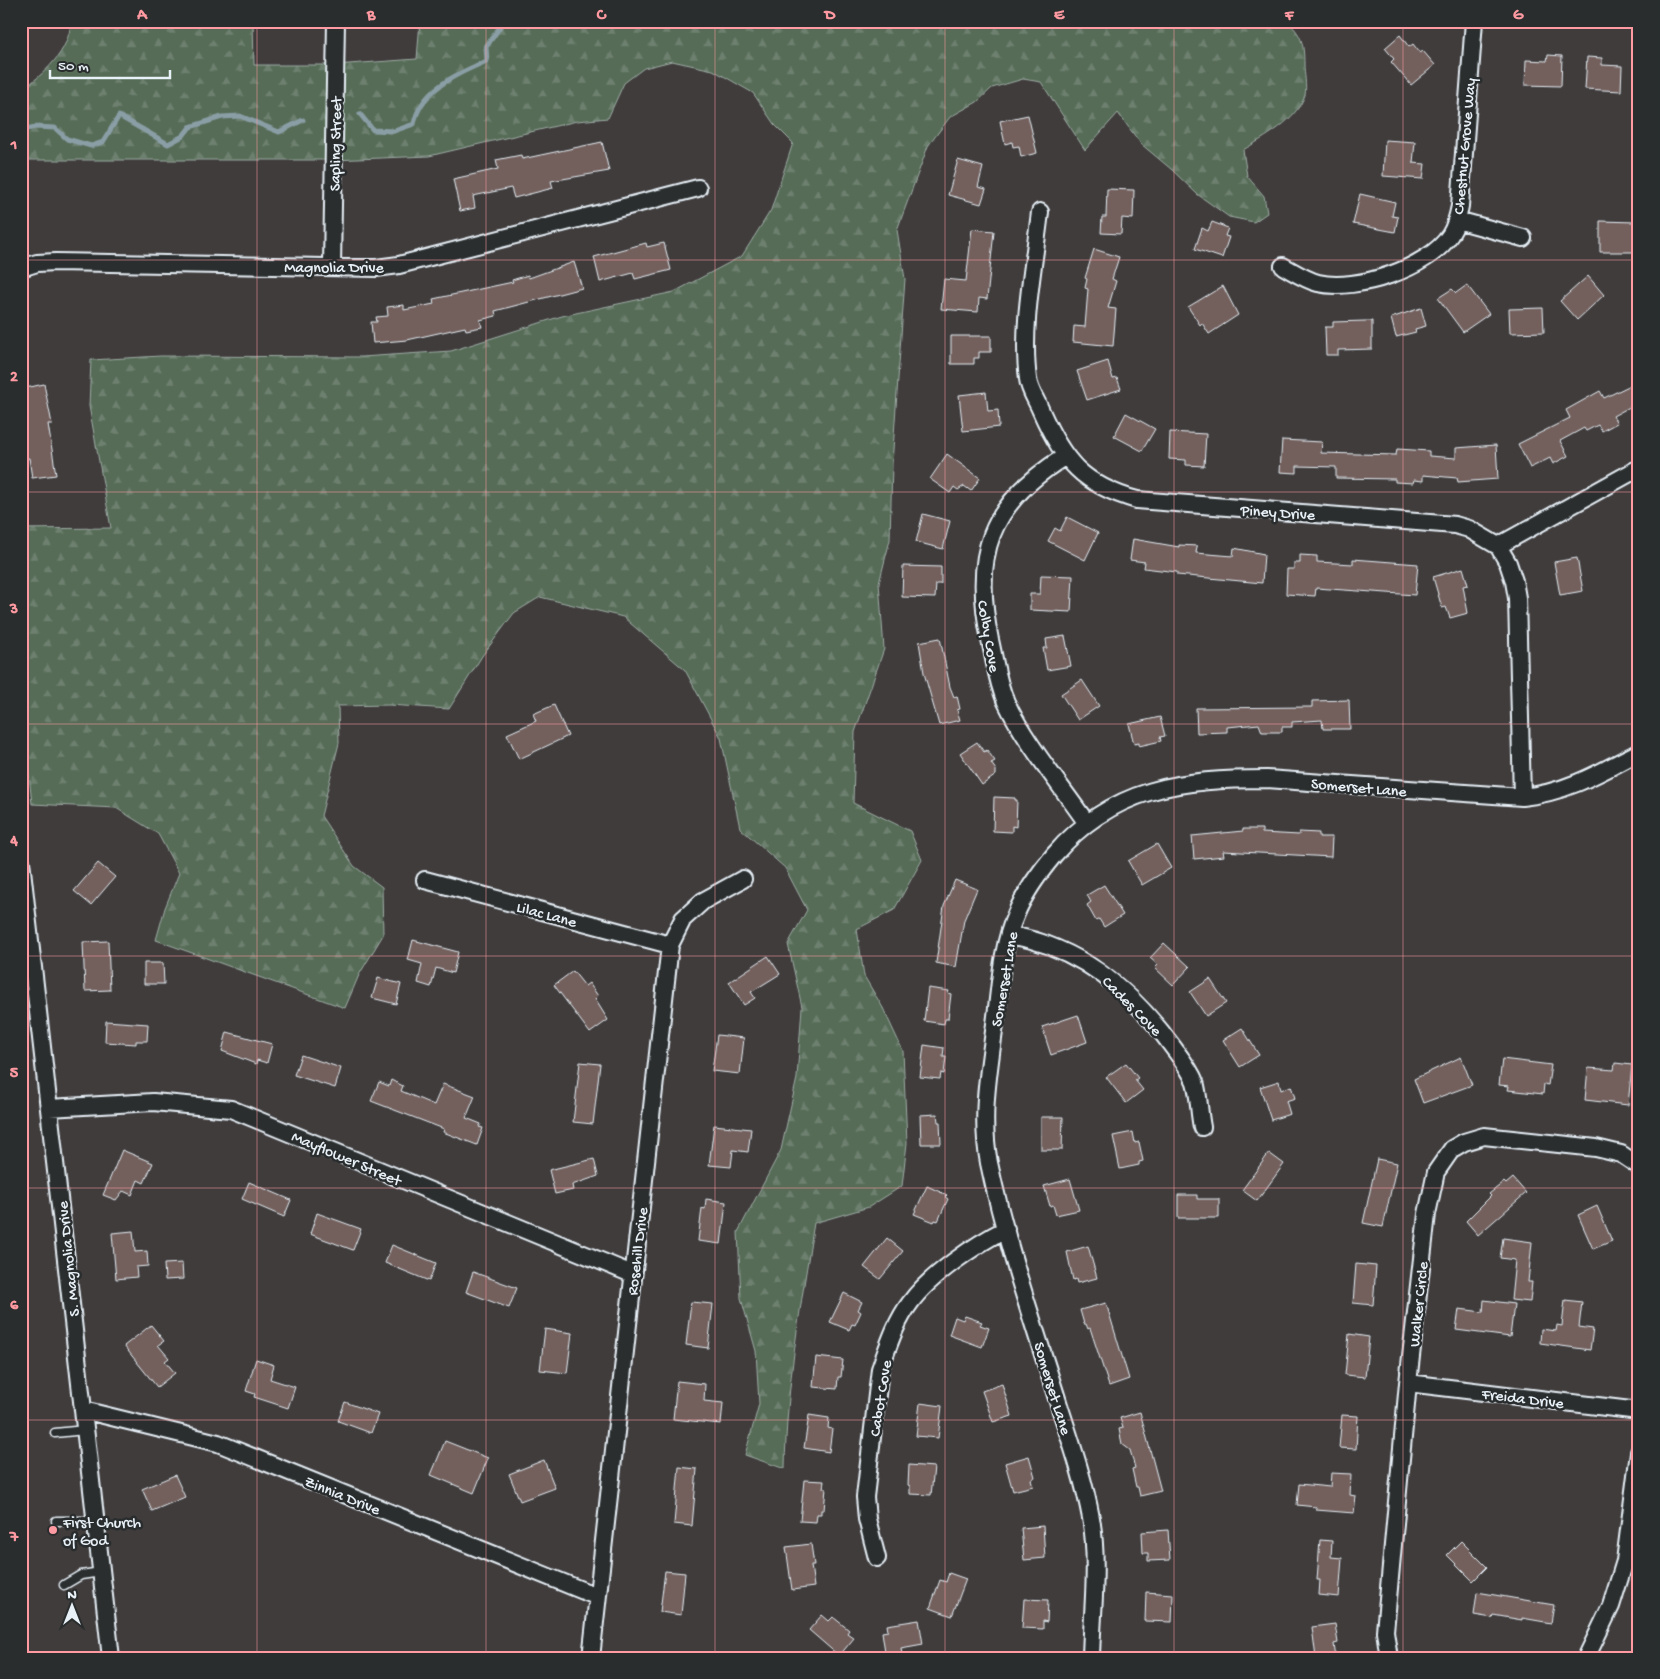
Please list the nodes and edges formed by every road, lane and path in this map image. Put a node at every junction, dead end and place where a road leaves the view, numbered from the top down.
1 (336, 21) edge
2 (1474, 21) edge
3 (698, 188) dead end
4 (1040, 212) dead end
5 (1457, 220) junction
6 (1523, 238) dead end
7 (332, 266) junction
8 (1283, 266) dead end
9 (21, 268) edge
10 (1064, 457) junction
11 (1639, 468) edge
12 (1498, 546) junction
13 (1639, 752) edge
14 (1522, 797) junction
15 (1086, 822) junction
16 (21, 861) edge
17 (742, 879) dead end
18 (425, 880) dead end
19 (1009, 935) junction
20 (670, 945) junction
21 (49, 1108) junction
22 (1202, 1127) dead end
23 (1639, 1166) edge
24 (1006, 1229) junction
25 (632, 1274) junction
26 (1408, 1383) junction
27 (83, 1410) junction
28 (1639, 1411) edge
29 (85, 1430) junction
30 (54, 1432) dead end
31 (1639, 1452) edge
32 (56, 1521) dead end
33 (96, 1521) junction
34 (877, 1558) dead end
35 (101, 1572) junction
36 (64, 1585) dead end
37 (596, 1596) junction
38 (111, 1658) edge
39 (591, 1658) edge
40 (1090, 1658) edge
41 (1388, 1658) edge
42 (1586, 1658) edge

1 - 7 street, Sapling Street
2 - 5 street, Chestnut Grove Way
3 - 7 street, Magnolia Drive
4 - 10 street, Piney Drive
5 - 6 street
5 - 8 street, Chestnut Grove Way
7 - 9 street, Magnolia Drive
10 - 12 street, Piney Drive
10 - 15 street, Colby Cove
11 - 12 street
12 - 14 street
13 - 14 street, Somerset Lane
14 - 15 street, Somerset Lane
15 - 19 street, Somerset Lane
16 - 21 street, S. Magnolia Drive
17 - 20 street, Rosehill Drive
18 - 20 street, Lilac Lane
19 - 22 street, Cades Cove
19 - 24 street, Somerset Lane
20 - 25 street, Rosehill Drive
21 - 25 street, Mayflower Street
21 - 27 street, S. Magnolia Drive
23 - 26 street, Walker Circle
24 - 34 street, Cabot Cove
24 - 40 street, Somerset Lane
25 - 37 street, Rosehill Drive
26 - 28 street, Freida Drive
26 - 41 street, Walker Circle
27 - 29 street, S. Magnolia Drive
27 - 37 street, Zinnia Drive
29 - 30 lane
29 - 33 street, S. Magnolia Drive
31 - 42 street
32 - 33 lane
33 - 35 street, S. Magnolia Drive
35 - 36 lane
35 - 38 street, S. Magnolia Drive
37 - 39 street, Rosehill Drive

